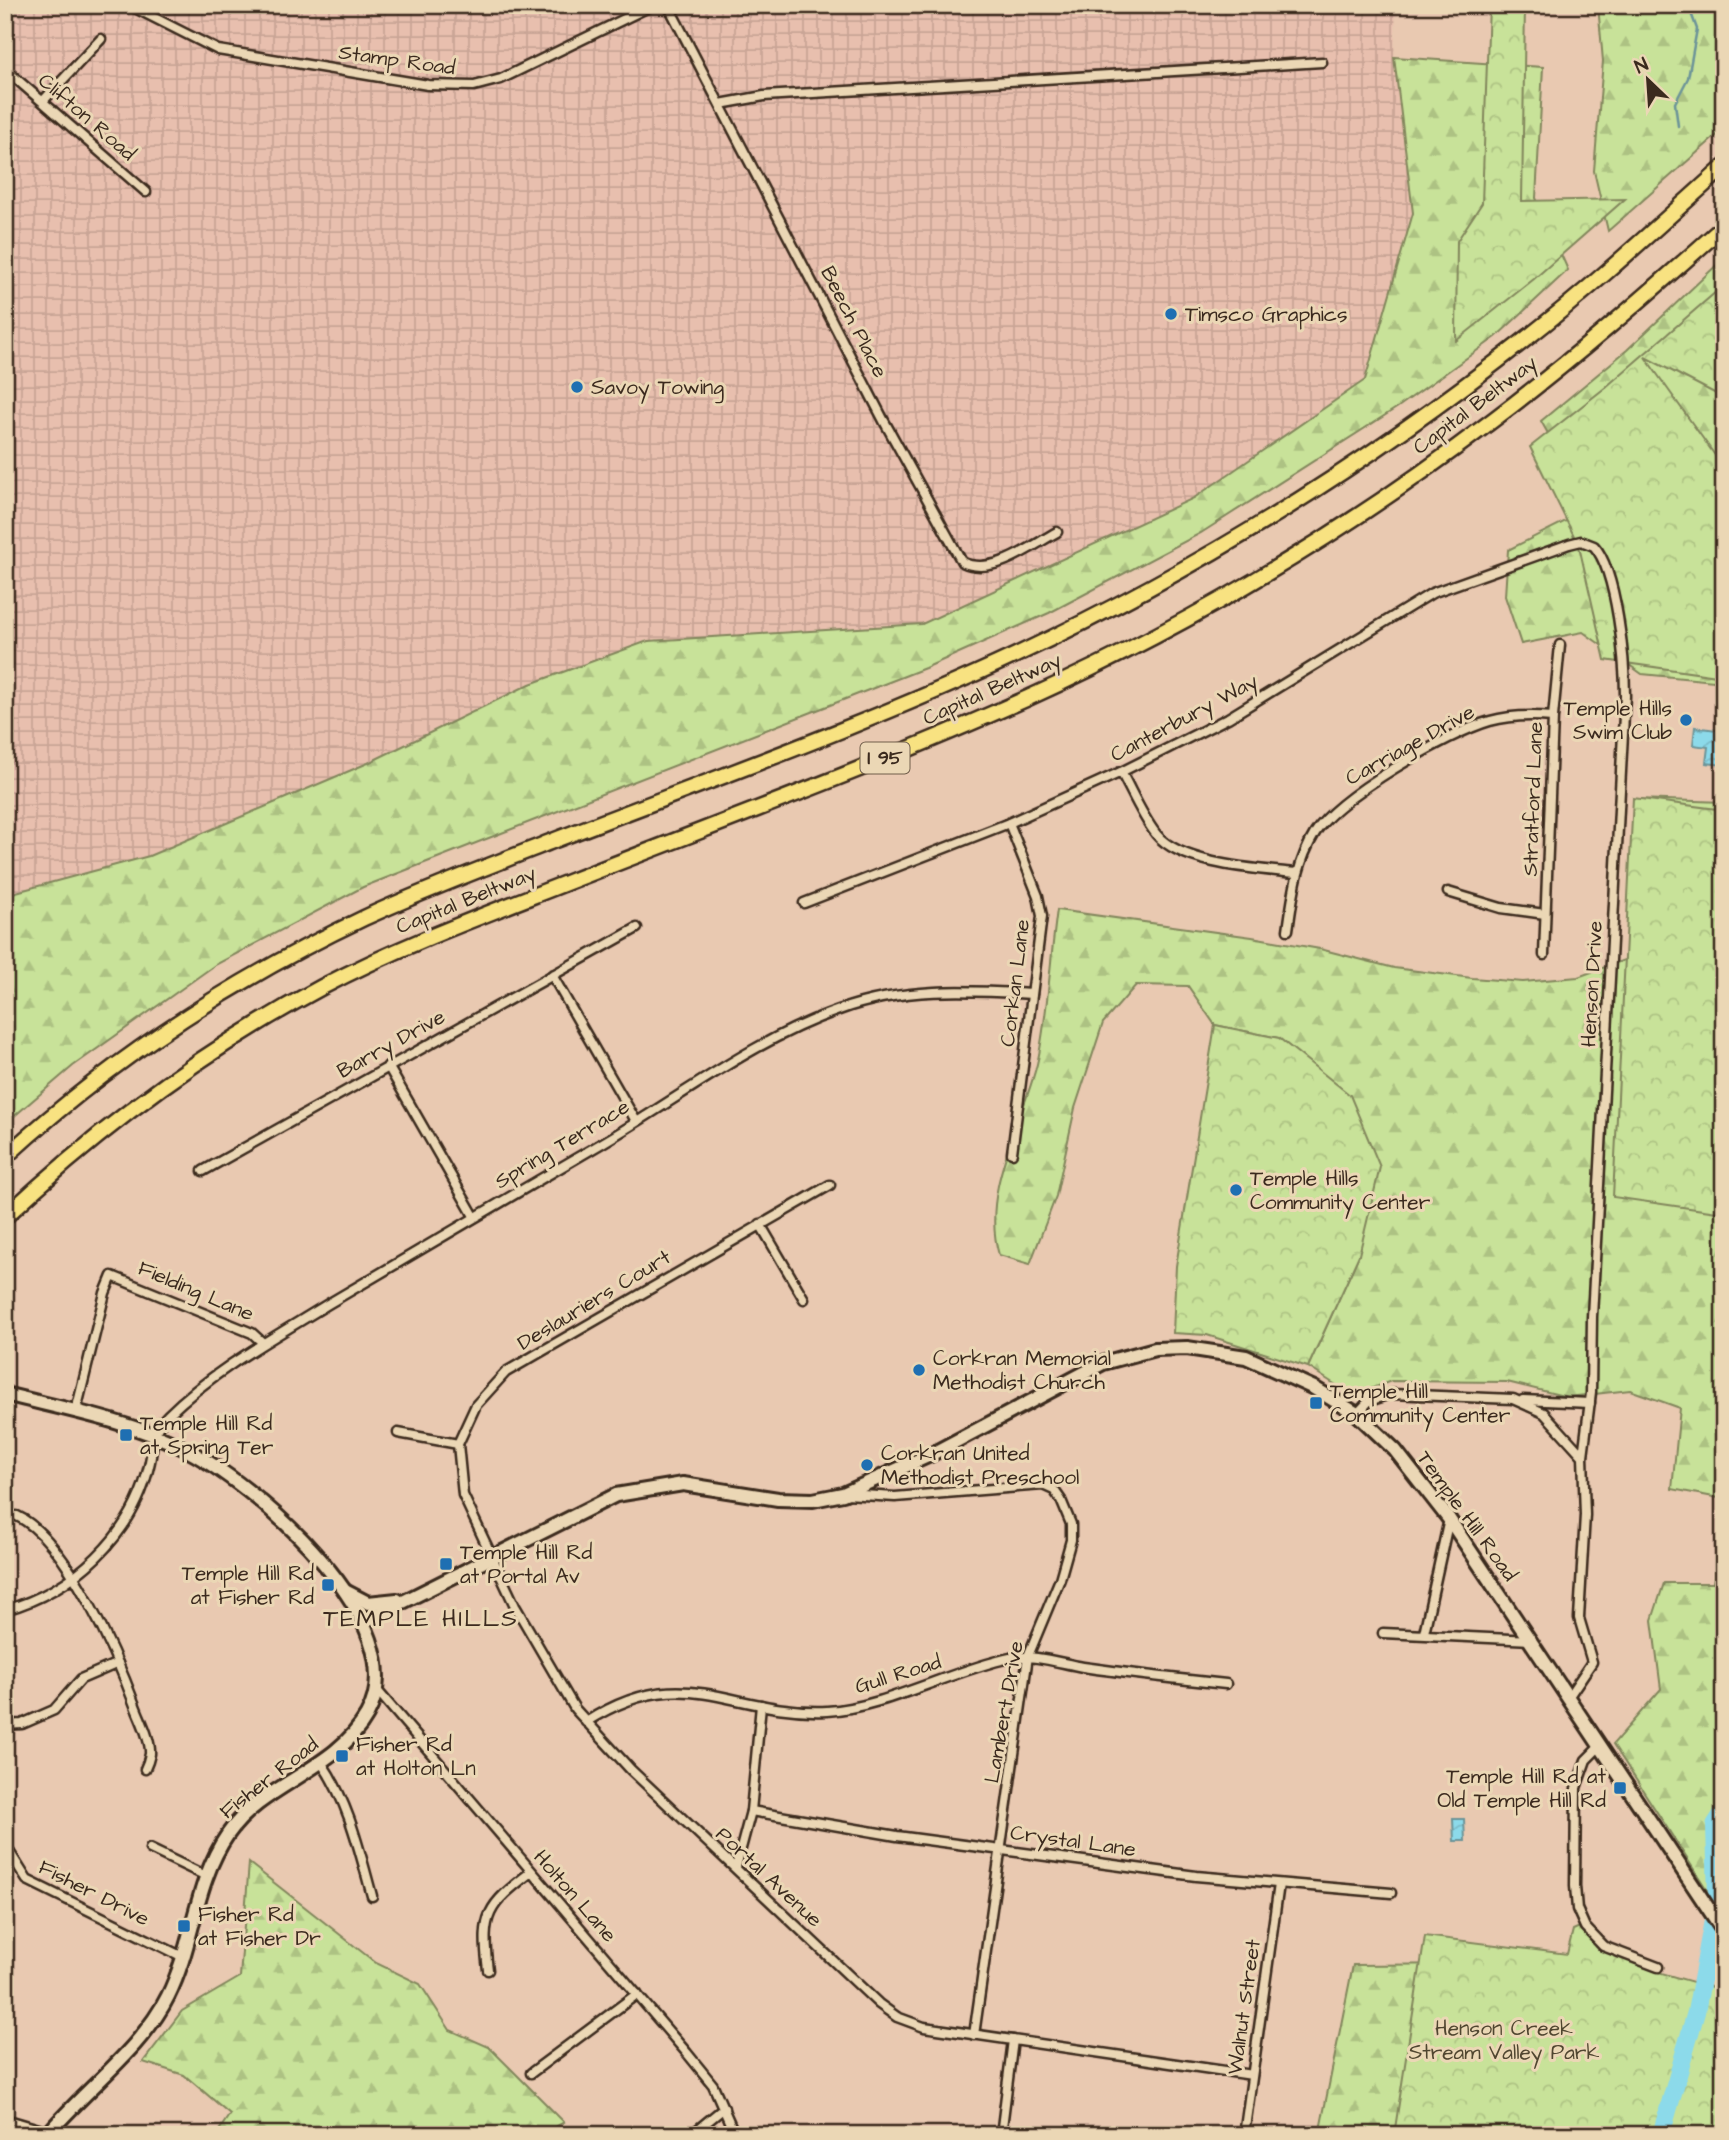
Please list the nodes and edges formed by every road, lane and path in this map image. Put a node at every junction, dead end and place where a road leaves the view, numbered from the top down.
1 (129, 5) edge
2 (653, 5) edge
3 (668, 5) edge
4 (101, 39) dead end
5 (1322, 62) dead end
6 (5, 69) edge
7 (43, 101) junction
8 (720, 104) junction
9 (1724, 167) edge
10 (146, 191) dead end
11 (1724, 226) edge
12 (1057, 532) dead end
13 (1569, 544) joint
14 (1560, 645) dead end
15 (1553, 716) junction
16 (1121, 772) junction
17 (1009, 823) junction
18 (1296, 873) junction
19 (1448, 892) dead end
20 (804, 903) dead end
21 (1545, 914) junction
22 (636, 928) dead end
23 (1288, 930) dead end
24 (1544, 955) dead end
25 (552, 975) junction
26 (1032, 994) junction
27 (388, 1066) junction
28 (636, 1121) junction
29 (1012, 1153) dead end
30 (5, 1157) edge
31 (203, 1171) dead end
32 (830, 1185) dead end
33 (474, 1216) junction
34 (5, 1217) edge
35 (760, 1224) junction
36 (804, 1299) dead end
37 (263, 1343) junction
38 (5, 1394) edge
39 (1513, 1399) junction
40 (1590, 1403) junction
41 (76, 1412) junction
42 (1357, 1414) junction
43 (398, 1433) dead end
44 (153, 1434) junction
45 (458, 1444) junction
46 (1583, 1456) junction
47 (843, 1494) junction
48 (17, 1516) dead end
49 (1449, 1519) junction
50 (491, 1558) junction
51 (72, 1578) junction
52 (341, 1587) junction
53 (417, 1594) junction
54 (5, 1610) edge
55 (363, 1622) junction
56 (1383, 1633) dead end
57 (1424, 1633) junction
58 (1532, 1640) junction
59 (1028, 1656) junction
60 (118, 1663) junction
61 (1226, 1684) dead end
62 (376, 1689) junction
63 (1569, 1696) junction
64 (761, 1705) junction
65 (586, 1722) junction
66 (5, 1725) edge
67 (1601, 1745) junction
68 (321, 1762) junction
69 (145, 1769) dead end
70 (751, 1811) junction
71 (5, 1845) edge
72 (1000, 1848) junction
73 (150, 1849) dead end
74 (736, 1867) junction
75 (531, 1872) junction
76 (206, 1877) junction
77 (1279, 1884) junction
78 (1391, 1893) dead end
79 (372, 1896) dead end
80 (1722, 1930) edge
81 (181, 1956) junction
82 (1658, 1967) dead end
83 (488, 1970) dead end
84 (637, 1994) junction
85 (974, 2035) junction
86 (1013, 2040) junction
87 (531, 2073) dead end
88 (1252, 2076) junction
89 (724, 2108) junction
90 (5, 2119) edge
91 (48, 2134) edge
92 (691, 2135) edge
93 (735, 2135) edge
94 (1001, 2135) edge
95 (1244, 2135) edge

1 - 2 street, Stamp Road
3 - 8 street, Beech Place
4 - 7 street
5 - 8 street
6 - 7 street, Clifton Road
7 - 10 street, Clifton Road
8 - 12 street, Beech Place
9 - 30 highway, Capital Beltway / I 95
11 - 34 highway, Capital Beltway / I 95
13 - 16 street, Canterbury Way
13 - 40 street, Henson Drive
14 - 15 street, Stratford Lane
15 - 18 street, Carriage Drive
15 - 21 street, Stratford Lane
16 - 17 street, Canterbury Way
16 - 18 street
17 - 20 street, Canterbury Way
17 - 26 street, Corkan Lane
18 - 23 street, Carriage Drive
19 - 21 street
21 - 24 street, Stratford Lane
22 - 25 street, Barry Drive
25 - 27 street, Barry Drive
25 - 28 street
26 - 28 street, Spring Terrace
26 - 29 street, Corkan Lane
27 - 31 street, Barry Drive
27 - 33 street
28 - 33 street, Spring Terrace
32 - 35 street, Deslauriers Court
33 - 37 street, Spring Terrace
35 - 36 street
35 - 45 street, Deslauriers Court
37 - 41 street, Fielding Lane
37 - 44 street, Spring Terrace
38 - 41 main road
39 - 40 street
39 - 42 street
39 - 46 street
40 - 46 street, Henson Drive
41 - 44 main road
42 - 47 main road, Temple Hill Road
42 - 49 main road, Temple Hill Road
43 - 45 street
44 - 51 street
44 - 52 main road
45 - 50 street, Portal Avenue
46 - 63 street, Henson Drive
47 - 50 main road, Temple Hill Road
47 - 59 street, Lambert Drive
48 - 51 street
49 - 57 street
49 - 58 main road, Temple Hill Road
50 - 53 main road, Temple Hill Road
50 - 65 street, Portal Avenue
51 - 54 street
51 - 60 street
52 - 53 main road
52 - 55 main road
53 - 55 main road, Temple Hill Road
55 - 62 main road, Fisher Road
56 - 57 street
57 - 58 street
58 - 63 main road, Temple Hill Road
59 - 61 street, Gull Road
59 - 64 street, Gull Road
59 - 72 street, Lambert Drive
60 - 66 street
60 - 69 street
62 - 68 main road, Fisher Road
62 - 75 street, Holton Lane
63 - 67 main road, Temple Hill Road
64 - 65 street, Gull Road
64 - 70 street
65 - 74 street, Portal Avenue
67 - 80 main road, Temple Hill Road
67 - 82 street
68 - 76 main road, Fisher Road
68 - 79 street
70 - 72 street, Crystal Lane
70 - 74 street
71 - 81 street, Fisher Drive
72 - 77 street, Crystal Lane
72 - 85 street, Lambert Drive
73 - 76 street
74 - 85 street, Portal Avenue
75 - 83 street
75 - 84 street, Holton Lane
76 - 81 main road, Fisher Road
77 - 78 street, Crystal Lane
77 - 88 street, Walnut Street
81 - 91 main road, Fisher Road
84 - 87 street
84 - 89 street, Holton Lane
85 - 86 street, Portal Avenue
86 - 88 street, Portal Avenue
86 - 94 street
88 - 95 street, Walnut Street
89 - 92 street
89 - 93 street, Holton Lane
90 - 91 street

